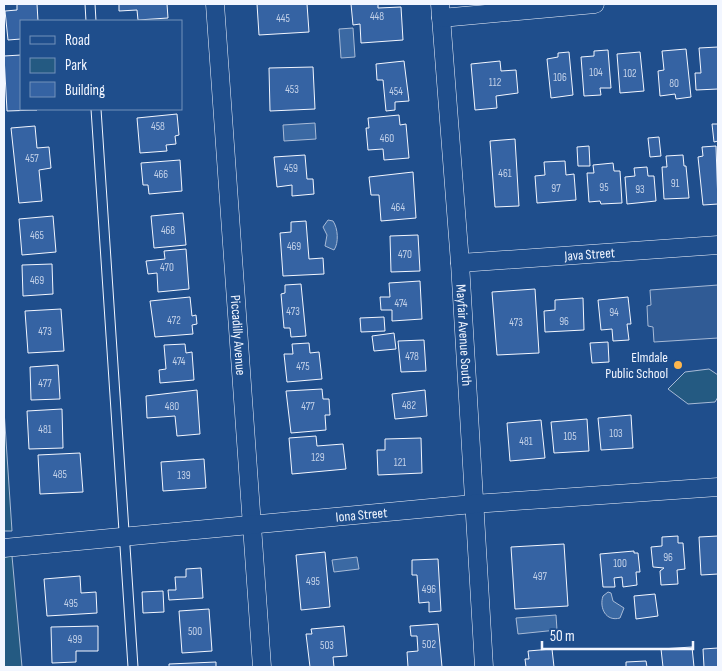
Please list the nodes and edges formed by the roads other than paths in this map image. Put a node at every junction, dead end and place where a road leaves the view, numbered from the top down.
1 (90, 4) edge
2 (215, 4) edge
3 (595, 4) edge
4 (441, 11) edge
5 (91, 20) edge
6 (96, 110) edge
7 (718, 245) edge
8 (460, 263) junction
9 (718, 487) edge
10 (473, 504) junction
11 (254, 524) junction
12 (123, 538) junction
13 (4, 548) edge
14 (132, 667) edge
15 (262, 667) edge
16 (484, 667) edge

1 - 5 lane
2 - 11 street, Piccadilly Avenue
3 - 4 street
4 - 8 street, Mayfair Avenue South
6 - 12 lane
7 - 8 street, Java Street
8 - 10 street, Mayfair Avenue South
9 - 10 street, Iona Street
10 - 11 street, Iona Street
10 - 16 street, Mayfair Avenue South
11 - 12 street, Iona Street
11 - 15 street, Piccadilly Avenue
12 - 13 street, Iona Street
12 - 14 lane

